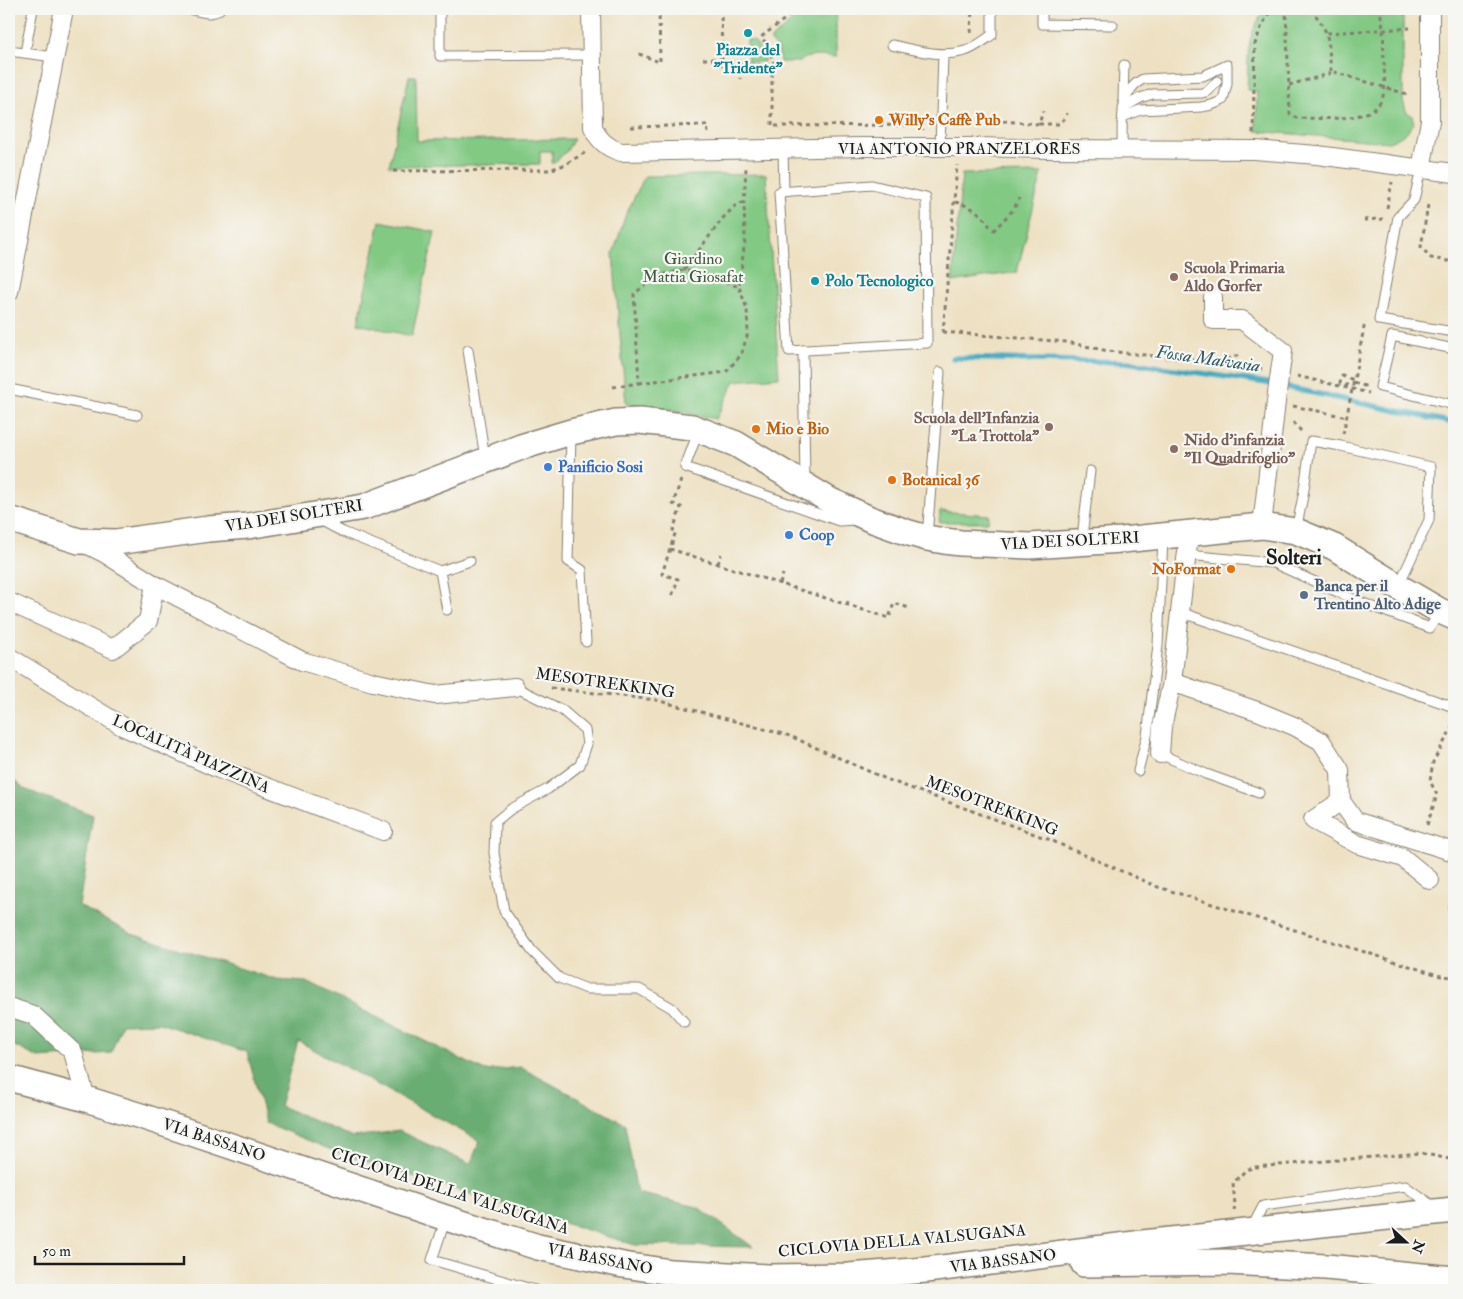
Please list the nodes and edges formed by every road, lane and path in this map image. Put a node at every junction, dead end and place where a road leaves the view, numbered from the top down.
1 (33, 9) edge
2 (64, 9) edge
3 (188, 9) edge
4 (220, 9) edge
5 (440, 9) edge
6 (591, 9) edge
7 (659, 9) edge
8 (721, 9) edge
9 (795, 9) edge
10 (972, 9) edge
11 (992, 9) edge
12 (1042, 9) edge
13 (1306, 9) edge
14 (1310, 9) edge
15 (1379, 9) edge
16 (1430, 9) edge
17 (1271, 10) edge
18 (1286, 11) junction
19 (1113, 25) dead end
20 (1410, 28) dead end
21 (1383, 30) junction
22 (1327, 33) junction
23 (971, 38) dead end
24 (892, 45) dead end
25 (9, 51) edge
26 (25, 53) junction
27 (639, 54) dead end
28 (943, 54) junction
29 (591, 55) junction
30 (54, 57) junction
31 (722, 59) junction
32 (703, 60) dead end
33 (741, 65) junction
34 (772, 65) junction
35 (1124, 65) dead end
36 (1331, 71) junction
37 (740, 79) dead end
38 (1217, 81) dead end
39 (1289, 85) junction
40 (1385, 88) junction
41 (1410, 94) dead end
42 (1043, 111) dead end
43 (1067, 113) dead end
44 (1123, 113) junction
45 (979, 119) dead end
46 (1039, 124) junction
47 (631, 127) dead end
48 (708, 128) dead end
49 (923, 129) dead end
50 (1253, 136) dead end
51 (940, 147) junction
52 (958, 147) junction
53 (783, 148) junction
54 (1122, 149) junction
55 (586, 152) dead end
56 (746, 168) dead end
57 (1421, 169) junction
58 (393, 171) dead end
59 (1454, 173) edge
60 (784, 192) junction
61 (1019, 198) dead end
62 (744, 202) junction
63 (954, 202) junction
64 (1428, 204) dead end
65 (1385, 219) dead end
66 (1364, 220) dead end
67 (1454, 262) edge
68 (684, 270) junction
69 (739, 287) junction
70 (9, 292) edge
71 (1213, 297) dead end
72 (943, 332) junction
73 (1454, 332) edge
74 (1454, 348) edge
75 (468, 350) dead end
76 (803, 350) junction
77 (1240, 355) dead end
78 (1215, 362) junction
79 (1275, 368) junction
80 (940, 372) joint
81 (1354, 380) dead end
82 (640, 383) junction
83 (1353, 385) dead end
84 (613, 387) dead end
85 (1346, 387) dead end
86 (9, 389) edge
87 (1277, 398) junction
88 (1454, 405) edge
89 (137, 415) dead end
90 (1347, 417) junction
91 (699, 430) junction
92 (571, 432) junction
93 (1341, 446) junction
94 (486, 461) junction
95 (685, 467) junction
96 (1090, 471) dead end
97 (805, 486) junction
98 (312, 516) junction
99 (9, 518) edge
100 (870, 519) junction
101 (1262, 526) junction
102 (1083, 530) dead end
103 (1296, 531) junction
104 (1163, 536) junction
105 (927, 538) junction
106 (79, 541) junction
107 (1188, 544) junction
108 (670, 549) junction
109 (721, 554) dead end
110 (470, 562) dead end
111 (718, 564) junction
112 (440, 571) junction
113 (783, 574) dead end
114 (780, 584) junction
115 (155, 585) junction
116 (1397, 586) junction
117 (672, 596) dead end
118 (849, 598) dead end
119 (9, 602) edge
120 (847, 605) junction
121 (909, 608) dead end
122 (447, 610) dead end
123 (1180, 612) junction
124 (1447, 614) edge
125 (586, 642) dead end
126 (9, 657) edge
127 (1172, 682) junction
128 (515, 687) junction
129 (1454, 707) edge
130 (1454, 724) edge
131 (1160, 754) joint
132 (1138, 771) dead end
133 (1259, 793) dead end
134 (1341, 801) junction
135 (383, 831) dead end
136 (1422, 842) junction
137 (1454, 852) edge
138 (1430, 880) dead end
139 (1454, 906) edge
140 (1454, 910) edge
141 (1454, 976) edge
142 (9, 1007) edge
143 (684, 1022) dead end
144 (9, 1078) edge
145 (86, 1099) junction
146 (1454, 1160) edge
147 (1447, 1211) edge
148 (1233, 1214) dead end
149 (446, 1218) junction
150 (926, 1270) junction
151 (1454, 1279) edge
152 (535, 1290) edge
153 (1010, 1290) edge
154 (1018, 1290) edge

1 - 26 lane
2 - 30 street
3 - 4 lane
5 - 29 lane
6 - 29 street, VIA ANTONIO PRANZELORES
7 - 27 path
8 - 31 path
9 - 34 path
10 - 23 path
11 - 28 lane
12 - 19 lane
13 - 18 path
14 - 22 path
15 - 21 path
16 - 57 street
17 - 18 path
17 - 50 path
18 - 39 path
20 - 21 path
21 - 22 path
21 - 40 path
22 - 36 path
24 - 28 lane
25 - 26 lane
26 - 30 lane
28 - 51 lane
29 - 53 street, VIA ANTONIO PRANZELORES
30 - 70 street
31 - 32 path
31 - 33 path
33 - 34 path
33 - 37 path
34 - 49 path
35 - 44 lane
36 - 39 path
36 - 40 path
38 - 44 lane
39 - 40 path
40 - 41 path
42 - 46 path
43 - 46 path
44 - 44 lane
44 - 54 lane
45 - 46 path
47 - 48 path
51 - 52 street, VIA ANTONIO PRANZELORES
51 - 53 street, VIA ANTONIO PRANZELORES
52 - 54 street, VIA ANTONIO PRANZELORES
52 - 63 path
53 - 60 lane
54 - 57 street, VIA ANTONIO PRANZELORES
55 - 58 path
56 - 62 path
57 - 59 street, VIA ANTONIO PRANZELORES
57 - 73 lane
60 - 76 lane
60 - 76 lane
61 - 63 path
62 - 68 path
62 - 69 path
63 - 72 path
64 - 67 path
65 - 66 path
68 - 69 path
68 - 82 path
69 - 82 path
71 - 79 street
72 - 78 path
72 - 80 path
74 - 88 lane
75 - 94 lane
76 - 97 lane
77 - 78 path
78 - 79 path
79 - 87 street, bridge
80 - 105 lane
81 - 85 path
82 - 84 path
83 - 90 path, bridge
86 - 89 lane
87 - 90 path
87 - 101 street
90 - 93 path
91 - 92 main road, VIA DEI SOLTERI
91 - 95 lane
91 - 97 main road, VIA DEI SOLTERI
92 - 94 main road, VIA DEI SOLTERI
92 - 125 lane
93 - 103 lane
93 - 116 lane
94 - 98 main road, VIA DEI SOLTERI
95 - 100 lane
95 - 108 path
96 - 102 lane
97 - 100 main road, VIA DEI SOLTERI
98 - 106 main road, VIA DEI SOLTERI
98 - 112 lane
99 - 106 main road, VIA DEI SOLTERI
100 - 105 main road, VIA DEI SOLTERI
101 - 103 main road, VIA DEI SOLTERI
101 - 107 main road, VIA DEI SOLTERI
103 - 116 main road, VIA DEI SOLTERI
104 - 105 main road, VIA DEI SOLTERI
104 - 107 main road, VIA DEI SOLTERI
104 - 132 lane
106 - 115 street
107 - 123 street
107 - 124 lane
108 - 111 path
108 - 117 path
109 - 111 path
110 - 112 lane
111 - 114 path
112 - 122 lane
113 - 114 path
114 - 120 path
115 - 119 street
115 - 128 street
116 - 124 main road, VIA DEI SOLTERI
118 - 120 path
120 - 121 path
123 - 127 street
123 - 129 lane
126 - 135 street, LOCALITÀ PIAZZINA
127 - 131 street
127 - 134 street
128 - 141 path, MESOTREKKING
128 - 143 lane
130 - 136 path
131 - 133 lane
134 - 136 street
134 - 138 street
136 - 137 street
139 - 140 lane
142 - 145 street
144 - 145 main road, VIA BASSANO
145 - 149 main road, VIA BASSANO
146 - 148 path
147 - 150 main road, VIA BASSANO
149 - 150 main road, VIA BASSANO
149 - 152 lane
150 - 151 main road
153 - 154 path

